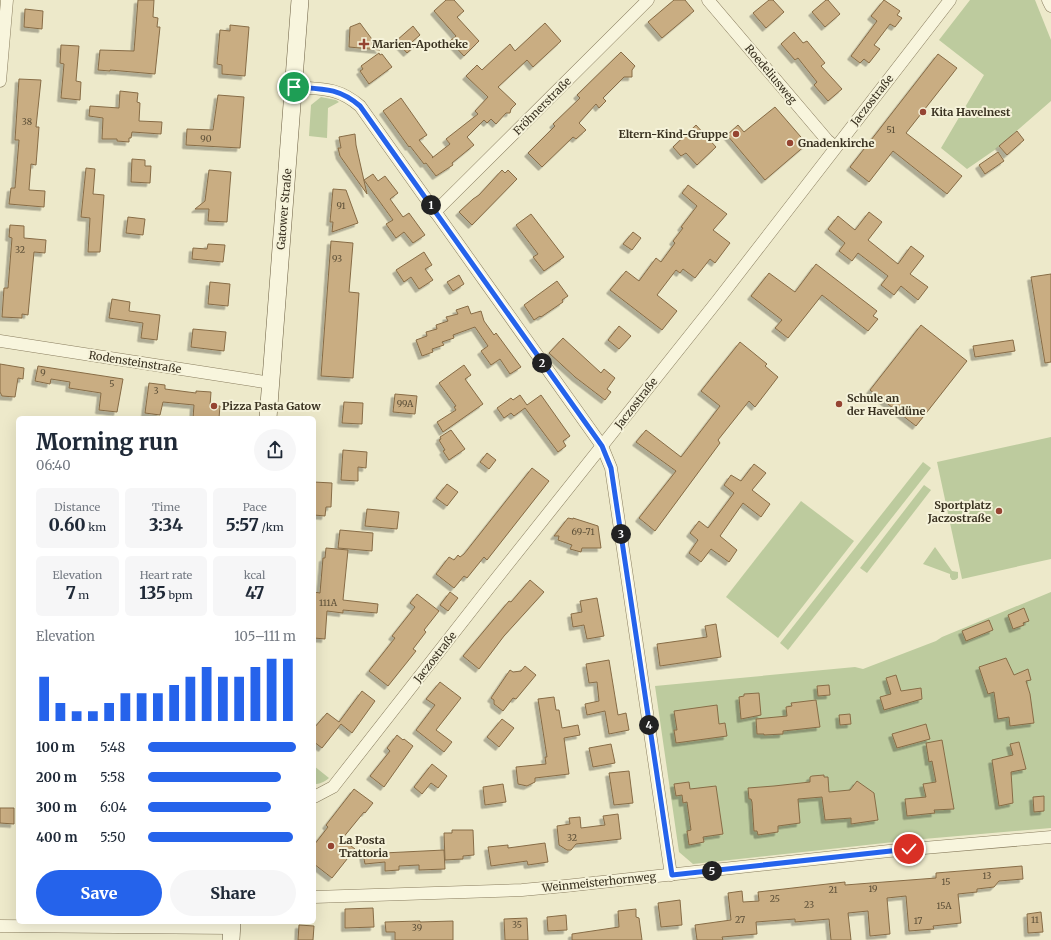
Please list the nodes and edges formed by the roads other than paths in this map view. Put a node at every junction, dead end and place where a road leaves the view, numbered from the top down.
1 (7, 0) edge
2 (300, 0) edge
3 (648, 0) edge
4 (708, 0) edge
5 (950, 0) edge
6 (1048, 0) edge
7 (1051, 6) edge
8 (0, 81) edge
9 (294, 87) junction
10 (835, 147) junction
11 (435, 212) junction
12 (0, 341) edge
13 (271, 383) junction
14 (268, 416) edge
15 (602, 446) junction
16 (316, 796) edge
17 (1051, 837) edge
18 (672, 875) junction
19 (316, 897) edge
20 (0, 926) edge
21 (232, 930) edge

1 - 8 street
2 - 9 main road, Gatower Straße
3 - 11 street, Fröhnerstraße
4 - 10 street, Roedeliusweg
5 - 10 street, Jaczostraße
6 - 7 street
9 - 11 street
9 - 13 main road, Gatower Straße
10 - 15 street, Jaczostraße
11 - 15 street
12 - 13 street, Rodensteinstraße
13 - 14 main road, Gatower Straße
15 - 16 street, Jaczostraße
15 - 18 street
17 - 18 street, Weinmeisterhornweg
18 - 19 street, Weinmeisterhornweg
20 - 21 street

